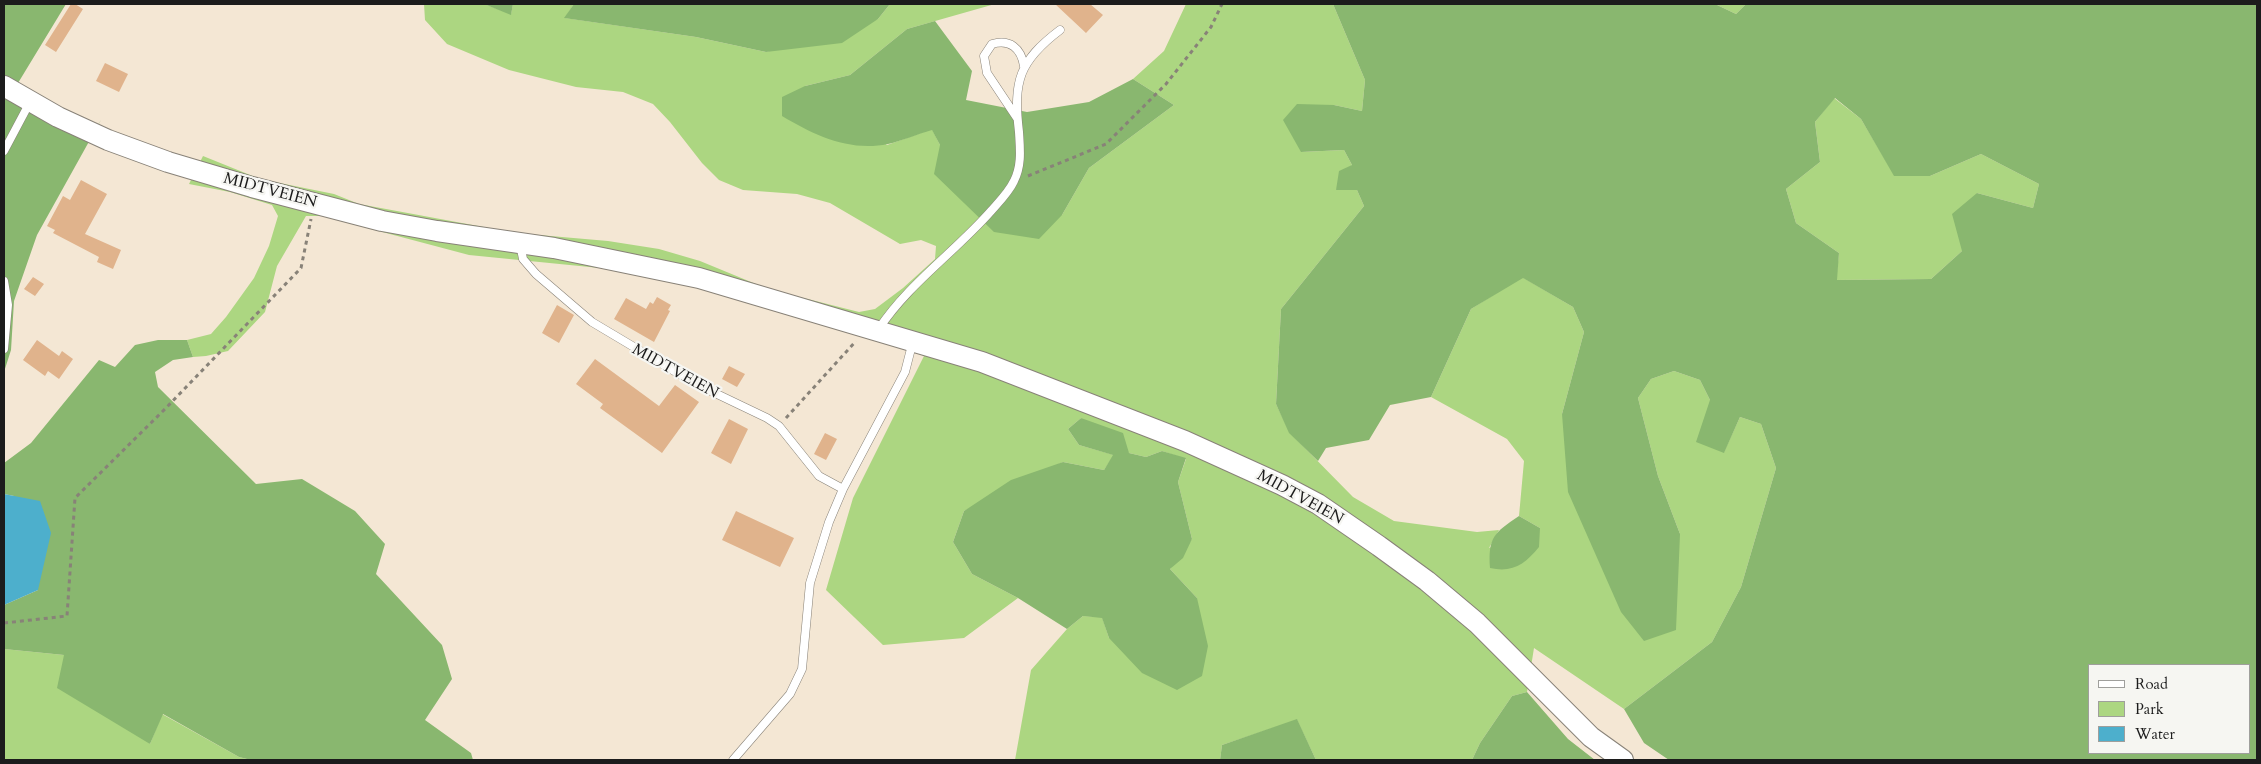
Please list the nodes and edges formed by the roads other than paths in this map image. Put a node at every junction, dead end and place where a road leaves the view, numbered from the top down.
1 (1060, 30) dead end
2 (1024, 66) junction
3 (4, 86) edge
4 (30, 102) junction
5 (1017, 120) junction
6 (4, 151) edge
7 (520, 242) junction
8 (4, 281) edge
9 (873, 328) junction
10 (913, 341) junction
11 (4, 349) edge
12 (843, 488) junction
13 (733, 760) edge
14 (1623, 760) edge

1 - 2 lane
2 - 5 lane
2 - 5 lane
3 - 4 main road, MIDTVEIEN
4 - 6 lane
4 - 7 main road, MIDTVEIEN
5 - 9 lane
7 - 9 main road, MIDTVEIEN
7 - 12 lane, MIDTVEIEN
8 - 11 lane
9 - 10 main road, MIDTVEIEN
10 - 12 lane
10 - 14 main road, MIDTVEIEN
12 - 13 lane

